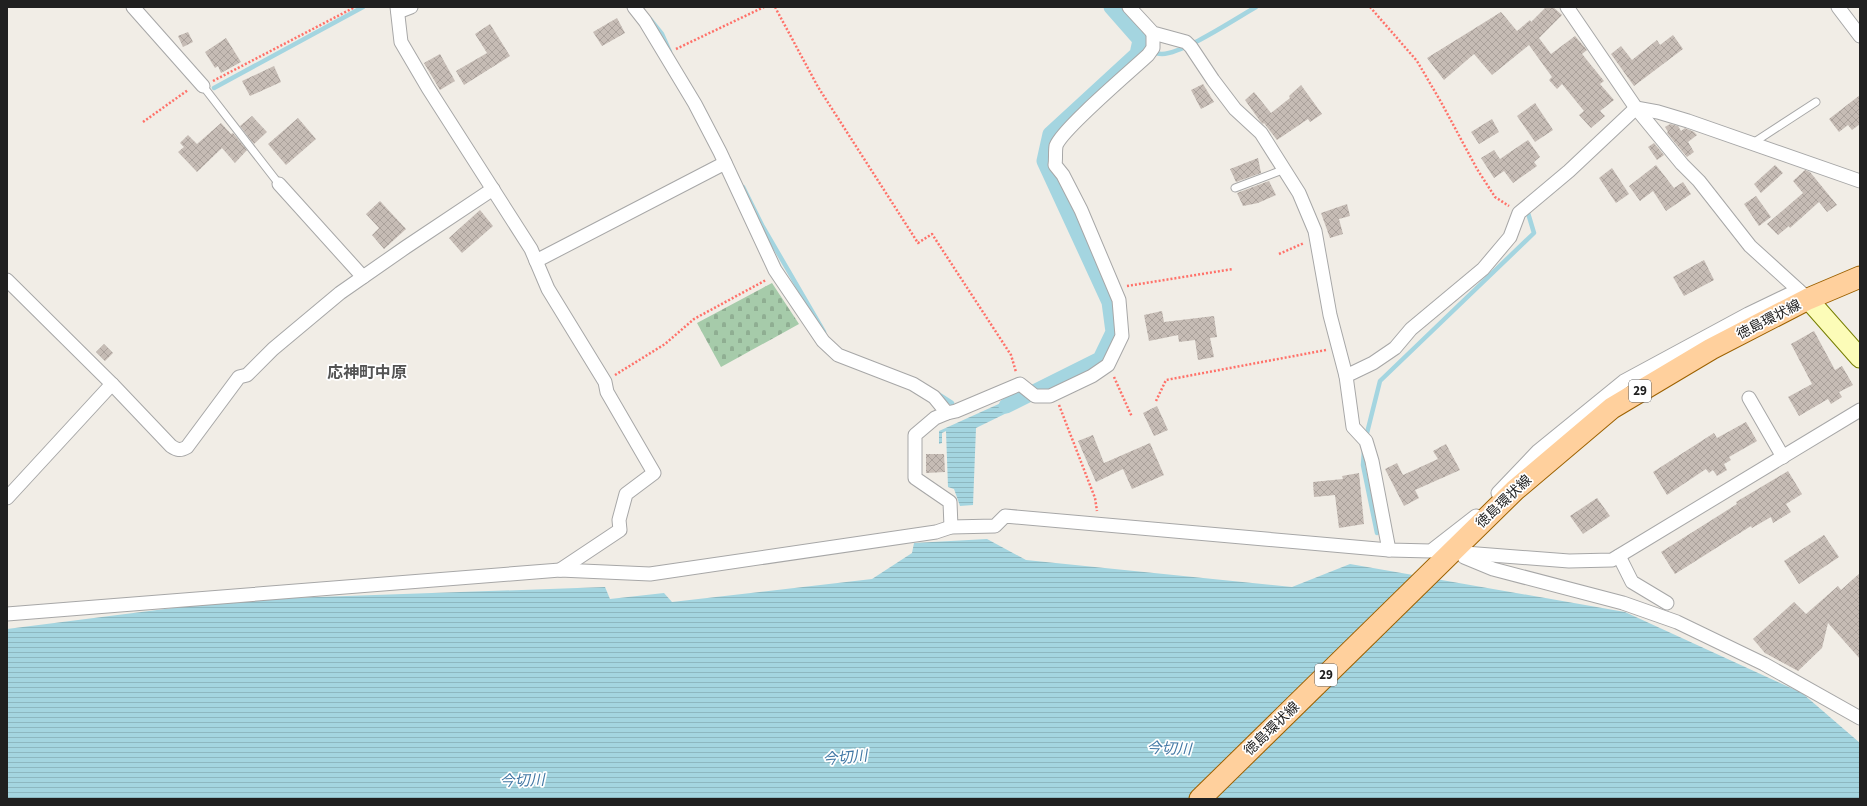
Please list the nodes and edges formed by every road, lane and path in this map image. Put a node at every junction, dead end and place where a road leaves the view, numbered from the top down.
1 (133, 7) edge
2 (355, 7) edge
3 (411, 7) edge
4 (634, 7) edge
5 (764, 7) edge
6 (775, 7) edge
7 (1129, 7) edge
8 (1370, 7) edge
9 (1567, 7) edge
10 (1841, 8) edge
11 (398, 10) edge
12 (1153, 33) junction
13 (1860, 36) edge
14 (664, 55) junction
15 (201, 84) junction
16 (1816, 102) dead end
17 (1636, 108) junction
18 (143, 122) dead end
19 (1753, 142) junction
20 (725, 162) junction
21 (1285, 169) junction
22 (1860, 181) edge
23 (279, 184) joint
24 (1235, 188) dead end
25 (493, 189) junction
26 (1519, 213) junction
27 (1316, 237) junction
28 (1279, 254) dead end
29 (536, 261) junction
30 (1233, 269) dead end
31 (777, 274) junction
32 (363, 277) junction
33 (1860, 277) edge
34 (7, 280) edge
35 (1114, 288) junction
36 (1803, 295) junction
37 (1338, 348) junction
38 (1860, 358) edge
39 (1108, 365) junction
40 (1346, 376) junction
41 (605, 382) junction
42 (112, 384) junction
43 (1027, 390) junction
44 (1055, 393) junction
45 (1749, 398) dead end
46 (1156, 401) dead end
47 (1860, 410) edge
48 (946, 413) junction
49 (1132, 417) dead end
50 (1783, 457) junction
51 (7, 498) edge
52 (1100, 526) junction
53 (951, 527) junction
54 (1389, 550) junction
55 (1452, 552) junction
56 (1619, 556) junction
57 (560, 570) junction
58 (1667, 603) dead end
59 (7, 614) edge
60 (1860, 718) edge
61 (1200, 799) edge

1 - 15 street
2 - 15 path
3 - 11 street
4 - 14 street
5 - 14 path
6 - 43 path
7 - 12 street
8 - 26 path
9 - 17 street
10 - 13 street
11 - 25 street
12 - 21 street
12 - 35 street
14 - 20 street
15 - 18 path
15 - 23 lane
16 - 19 lane
17 - 19 street
17 - 26 street
17 - 36 street
19 - 22 street
20 - 29 street
20 - 31 street
21 - 24 lane
21 - 27 street
23 - 32 street
25 - 29 street
25 - 32 street
26 - 40 street
27 - 28 path
27 - 37 street
29 - 41 street
30 - 35 path
31 - 41 path
31 - 48 street
32 - 42 street
33 - 36 main road, 徳島環状線 / 29
34 - 42 street
35 - 39 street
36 - 38 street
36 - 54 street
36 - 55 main road, 徳島環状線 / 29
37 - 40 street
37 - 46 path
39 - 44 street
39 - 49 path
40 - 54 street
41 - 57 street
42 - 51 street
43 - 44 street
43 - 48 street
44 - 52 path
45 - 50 street
47 - 50 street
48 - 53 street
50 - 56 street
52 - 53 street
52 - 54 street
53 - 57 street
55 - 56 street
55 - 60 street
55 - 61 main road, 徳島環状線 / 29
56 - 58 street
57 - 59 street

